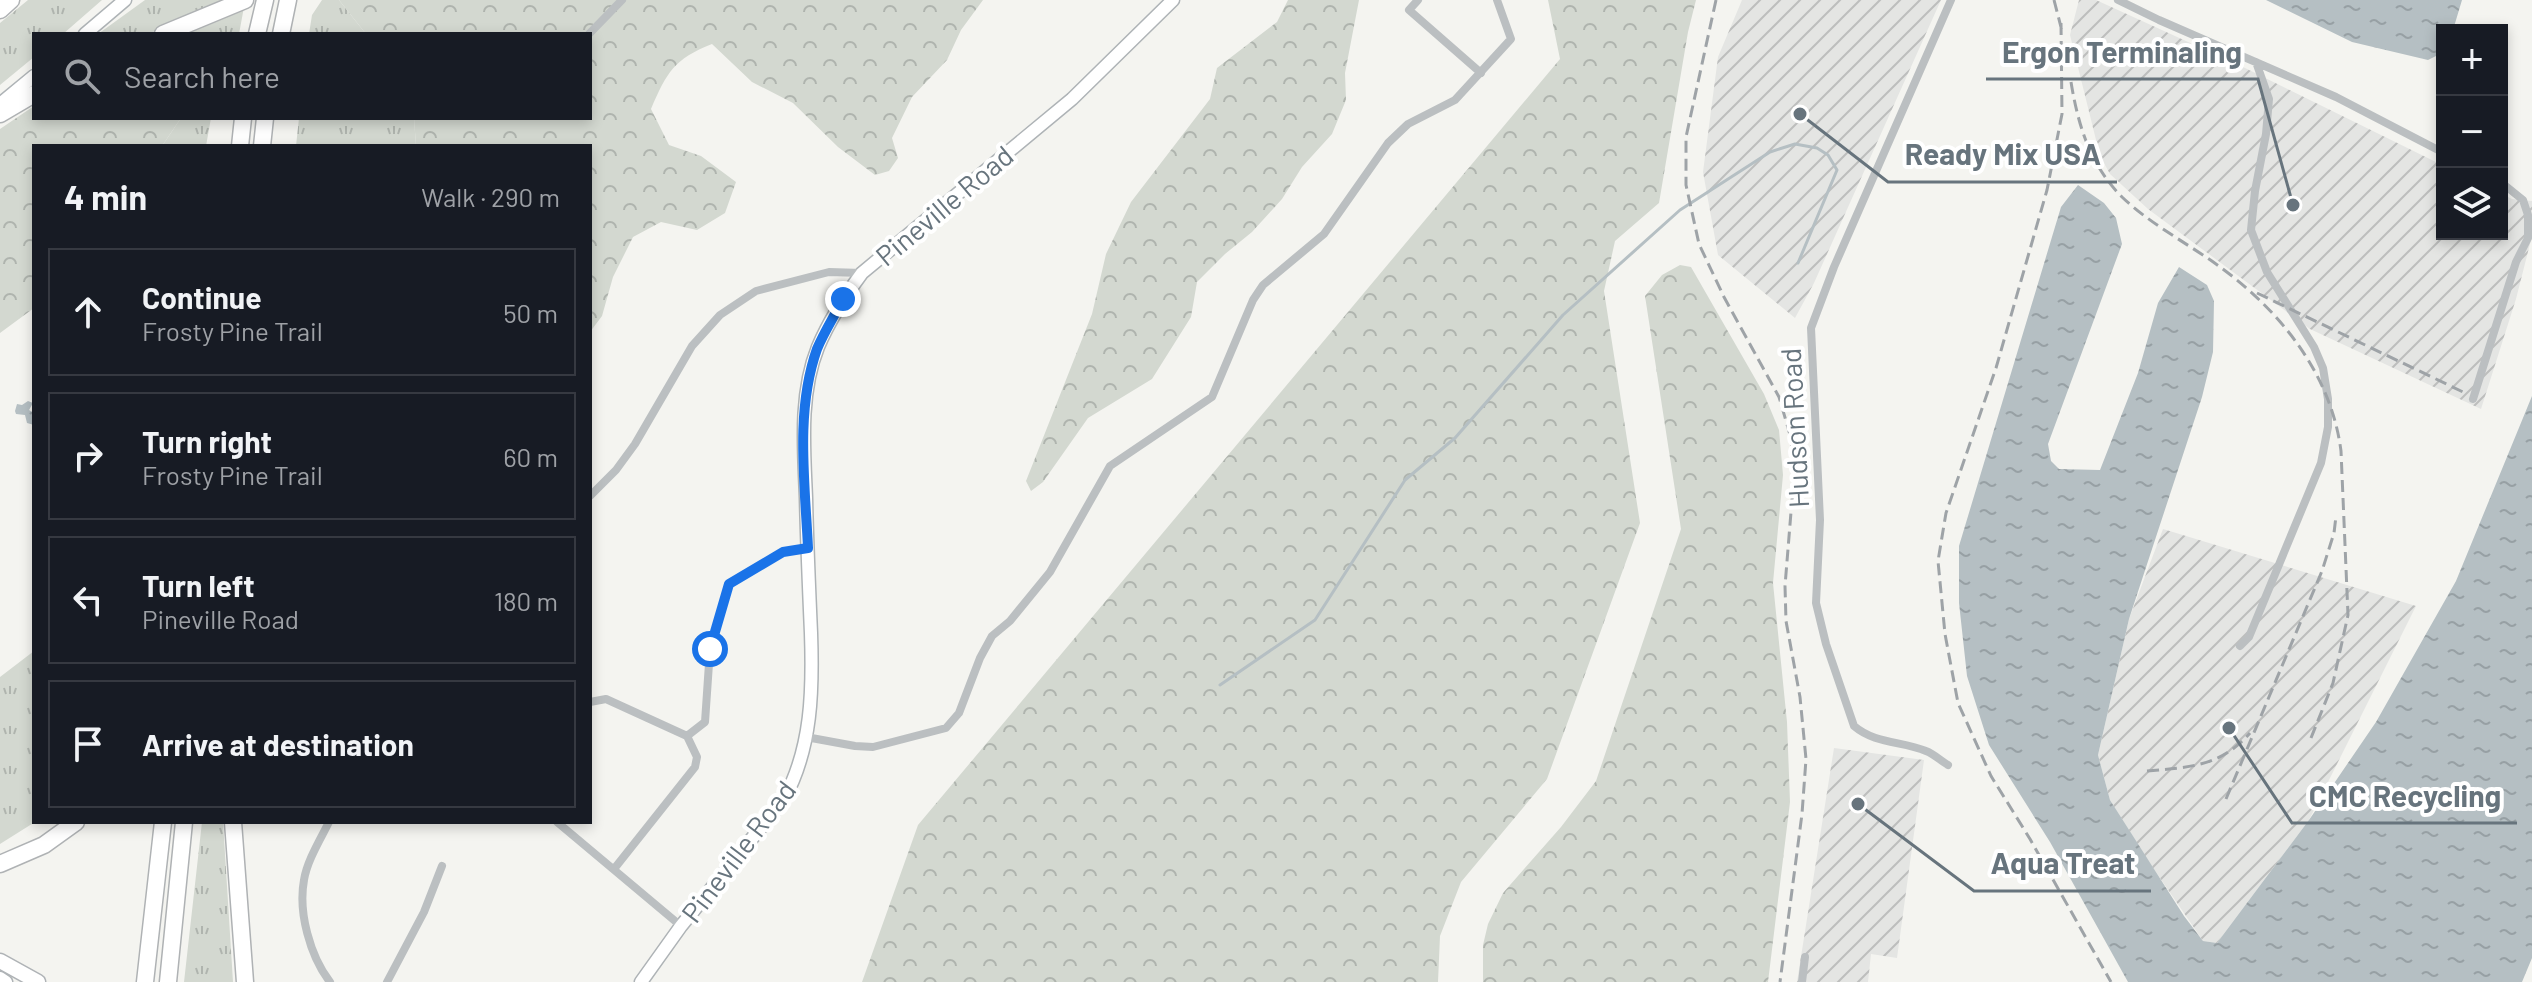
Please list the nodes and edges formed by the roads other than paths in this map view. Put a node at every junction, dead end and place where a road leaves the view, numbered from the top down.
1 (11, 0) edge
2 (125, 0) edge
3 (245, 0) edge
4 (265, 0) edge
5 (288, 0) edge
6 (622, 0) edge
7 (1173, 0) edge
8 (1418, 0) edge
9 (1497, 0) edge
10 (1951, 0) edge
11 (2118, 0) edge
12 (0, 10) edge
13 (87, 32) edge
14 (168, 32) edge
15 (257, 32) edge
16 (281, 32) edge
17 (591, 32) edge
18 (2256, 62) junction
19 (1481, 73) junction
20 (32, 78) edge
21 (32, 95) edge
22 (0, 104) edge
23 (0, 114) edge
24 (243, 120) edge
25 (265, 120) edge
26 (240, 144) edge
27 (262, 144) edge
28 (2436, 149) edge
29 (2508, 188) edge
30 (862, 273) junction
31 (2473, 399) dead end
32 (592, 494) edge
33 (808, 548) junction
34 (2240, 646) dead end
35 (592, 702) edge
36 (687, 736) junction
37 (806, 737) junction
38 (1948, 765) dead end
39 (73, 824) edge
40 (163, 824) edge
41 (184, 824) edge
42 (233, 824) edge
43 (328, 824) edge
44 (559, 824) edge
45 (0, 864) edge
46 (442, 866) dead end
47 (614, 869) junction
48 (681, 926) junction
49 (1805, 957) dead end
50 (0, 961) edge
51 (0, 978) edge
52 (6, 982) edge
53 (38, 982) edge
54 (145, 982) edge
55 (168, 982) edge
56 (243, 982) edge
57 (330, 982) edge
58 (387, 982) edge
59 (641, 982) edge
60 (1802, 982) edge

1 - 12 highway
2 - 13 main road
3 - 14 highway
4 - 15 highway
5 - 16 highway
6 - 17 street
7 - 30 main road, Pineville Road
8 - 19 street
9 - 19 street
10 - 38 street, Hudson Road
11 - 18 street
18 - 28 street
18 - 34 street
19 - 37 street
20 - 22 main road
21 - 23 highway
24 - 26 highway
25 - 27 highway
29 - 31 street
30 - 32 street
30 - 33 main road, Pineville Road
33 - 36 street
33 - 37 main road, Pineville Road
35 - 36 street
36 - 47 street
37 - 48 main road, Pineville Road
39 - 45 highway
40 - 54 highway
41 - 55 highway
42 - 56 highway
43 - 57 street
44 - 47 street
46 - 58 street
47 - 48 street
48 - 59 main road, Pineville Road
49 - 60 street
50 - 53 main road
51 - 52 main road

